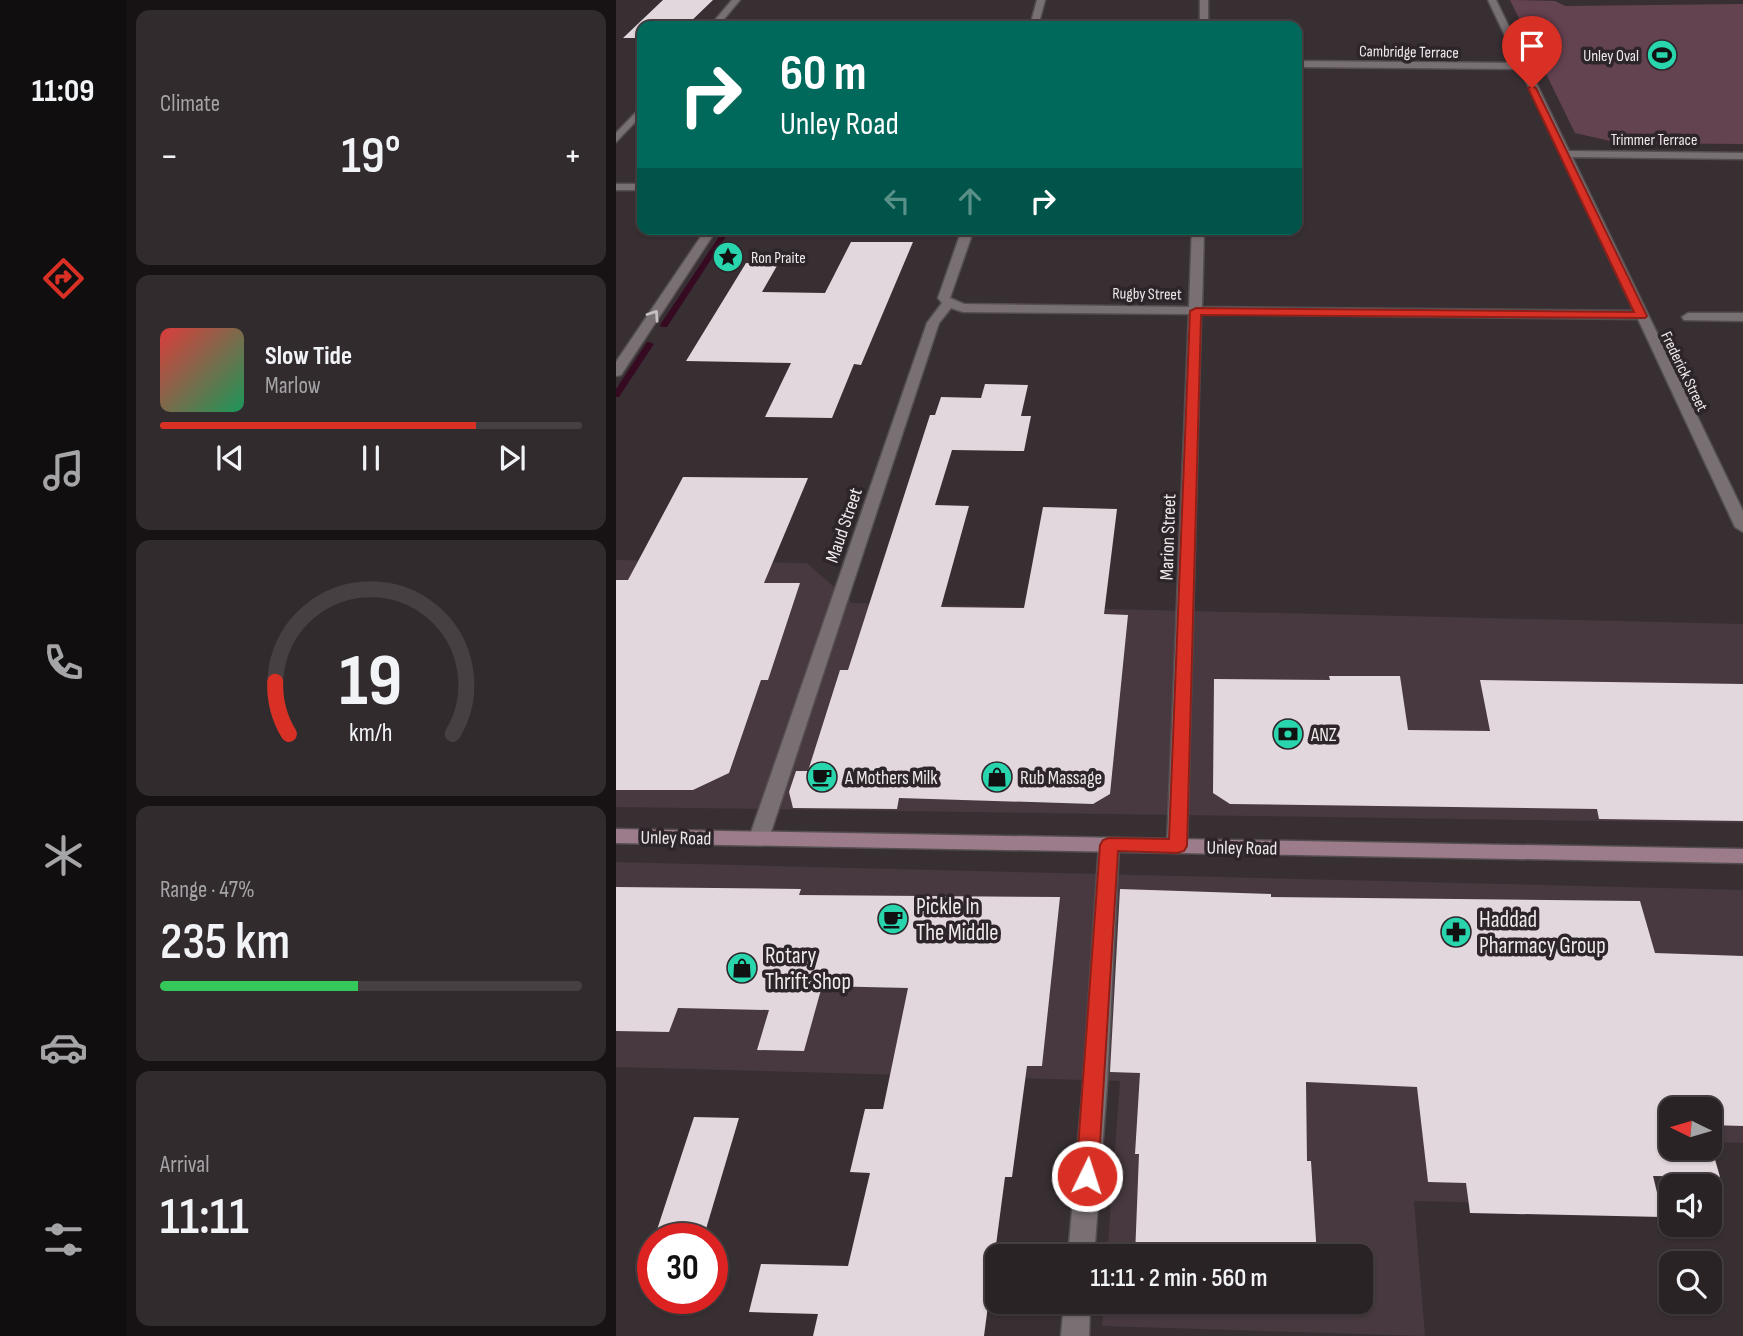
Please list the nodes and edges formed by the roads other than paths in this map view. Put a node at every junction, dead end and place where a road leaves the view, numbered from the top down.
1 (736, 0) edge
2 (1041, 0) edge
3 (1204, 0) edge
4 (1492, 0) edge
5 (717, 21) edge
6 (1035, 21) edge
7 (1204, 21) edge
8 (1302, 64) edge
9 (1521, 66) junction
10 (637, 115) edge
11 (616, 139) edge
12 (1564, 154) junction
13 (1743, 156) edge
14 (637, 187) edge
15 (618, 189) edge
16 (708, 235) edge
17 (966, 235) edge
18 (1198, 235) edge
19 (948, 303) junction
20 (1196, 311) junction
21 (1641, 316) junction
22 (1688, 317) dead end
23 (1743, 317) edge
24 (616, 372) edge
25 (1743, 527) edge
26 (616, 836) edge
27 (759, 838) junction
28 (1109, 845) junction
29 (1177, 846) junction
30 (1743, 856) edge
31 (1082, 1244) edge
32 (1076, 1314) edge
33 (1074, 1336) edge

1 - 5 street
2 - 6 street
3 - 7 street
4 - 9 street, Frederick Street
8 - 9 street, Cambridge Terrace
9 - 12 street, Frederick Street
10 - 11 street
12 - 13 street, Trimmer Terrace
12 - 21 street, Frederick Street
14 - 15 street
24 -> 16 street
17 - 19 street, Maud Street
18 - 20 street, Marion Street
19 - 20 street, Rugby Street
19 - 27 street, Maud Street
20 - 21 street, Rugby Street
20 - 29 street, Marion Street
21 - 25 street, Frederick Street
22 - 23 street
26 - 27 main road, Unley Road
27 - 28 main road, Unley Road
28 - 29 main road, Unley Road
28 - 31 street
29 - 30 main road, Unley Road
32 - 33 street

